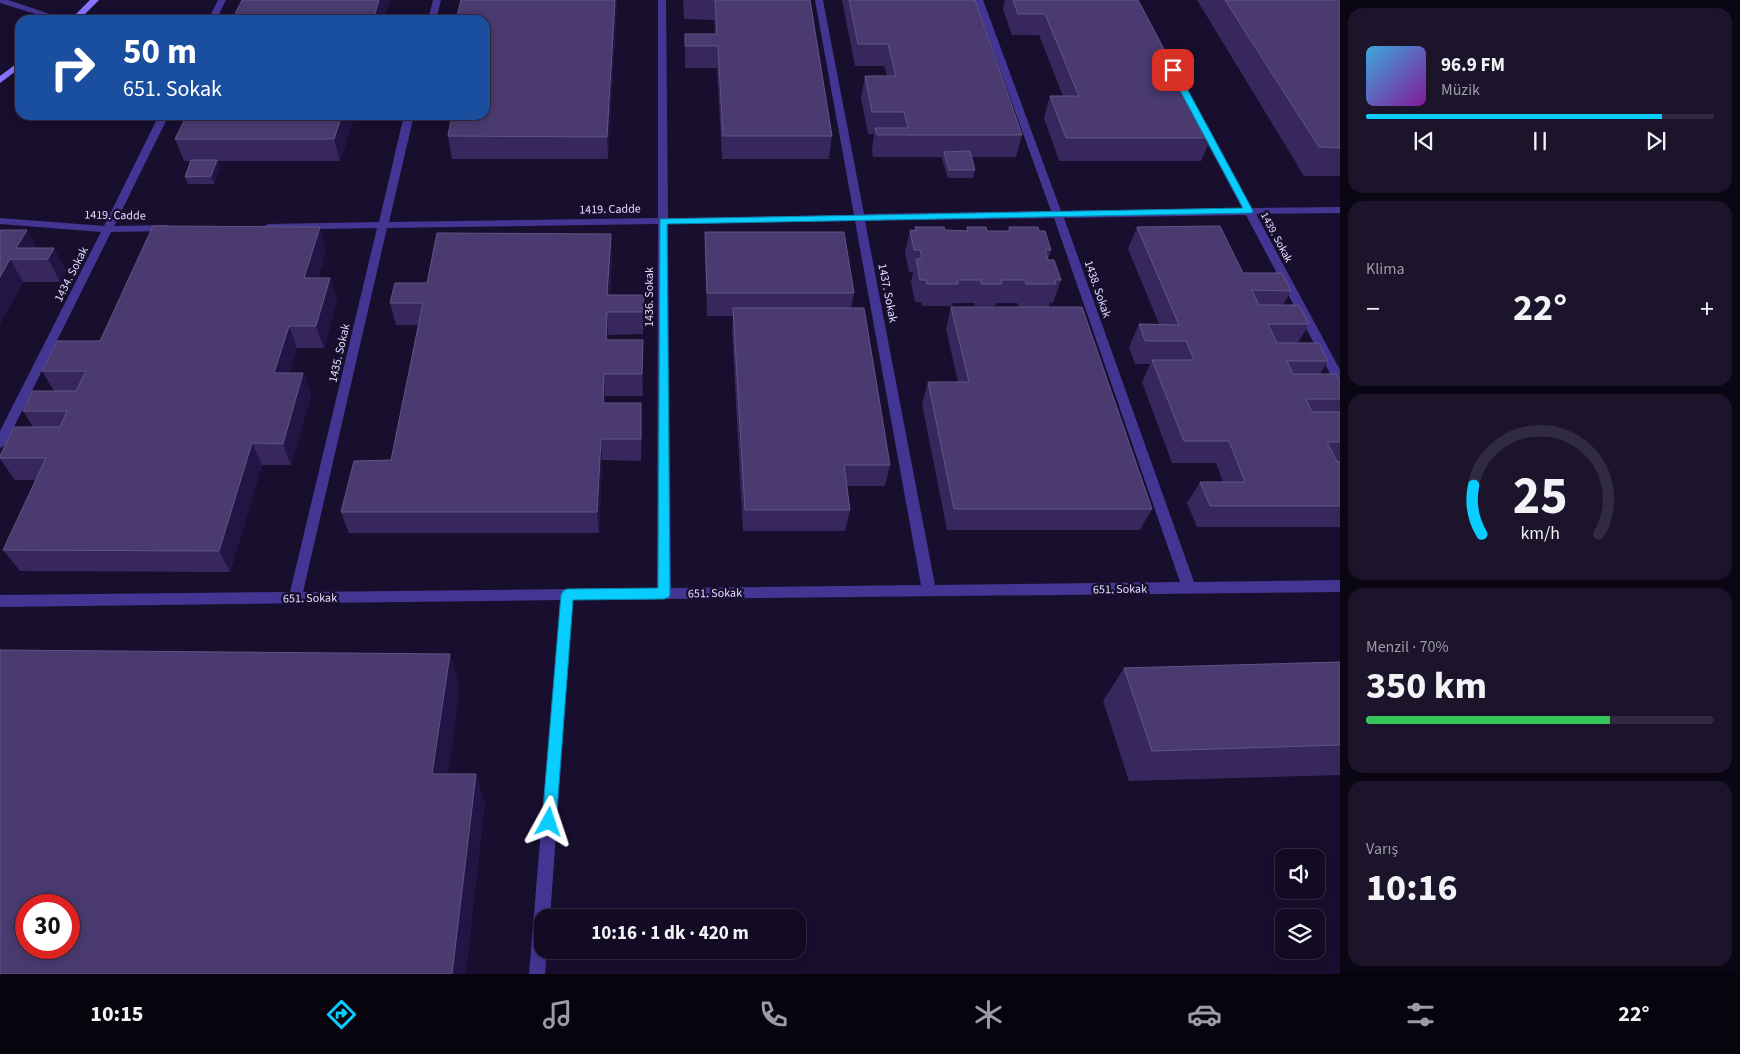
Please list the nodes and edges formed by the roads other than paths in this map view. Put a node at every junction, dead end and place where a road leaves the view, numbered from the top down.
1 (0, 0) edge
2 (95, 0) edge
3 (222, 0) edge
4 (437, 0) edge
5 (662, 0) edge
6 (819, 0) edge
7 (979, 0) edge
8 (19, 3) edge
9 (51, 15) edge
10 (79, 15) edge
11 (214, 15) edge
12 (433, 15) edge
13 (15, 68) edge
14 (0, 80) edge
15 (1196, 114) edge
16 (162, 120) edge
17 (409, 120) edge
18 (1340, 210) edge
19 (1248, 211) junction
20 (1058, 216) junction
21 (860, 218) junction
22 (0, 221) edge
23 (663, 221) junction
24 (383, 225) junction
25 (258, 227) edge
26 (176, 228) edge
27 (107, 229) junction
28 (1340, 381) edge
29 (0, 443) edge
30 (1340, 586) edge
31 (1189, 588) junction
32 (929, 591) junction
33 (664, 594) junction
34 (567, 595) junction
35 (295, 598) junction
36 (0, 601) edge
37 (537, 974) edge

1 - 8 street
2 - 10 main road
3 - 11 street
4 - 12 street
5 - 23 street, 1436. Sokak
6 - 21 street, 1437. Sokak
7 - 20 street, 1438. Sokak
8 - 9 street
13 - 14 main road
15 - 19 street, 1439. Sokak
16 - 27 street, 1434. Sokak
17 - 24 street, 1435. Sokak
18 - 19 street, 1419. Cadde
19 - 20 street, 1419. Cadde
19 - 28 street, 1439. Sokak
20 - 21 street, 1419. Cadde
20 - 31 street, 1438. Sokak
21 - 23 street, 1419. Cadde
21 - 32 street, 1437. Sokak
22 - 27 street, 1419. Cadde
23 - 24 street, 1419. Cadde
23 - 33 street, 1436. Sokak
24 - 25 street, 1419. Cadde
24 - 35 street, 1435. Sokak
26 - 27 street, 1419. Cadde
27 - 29 street, 1434. Sokak
30 - 31 street, 651. Sokak
31 - 32 street, 651. Sokak
32 - 33 street, 651. Sokak
33 - 34 street, 651. Sokak
34 - 35 street, 651. Sokak
34 - 37 street
35 - 36 street, 651. Sokak

